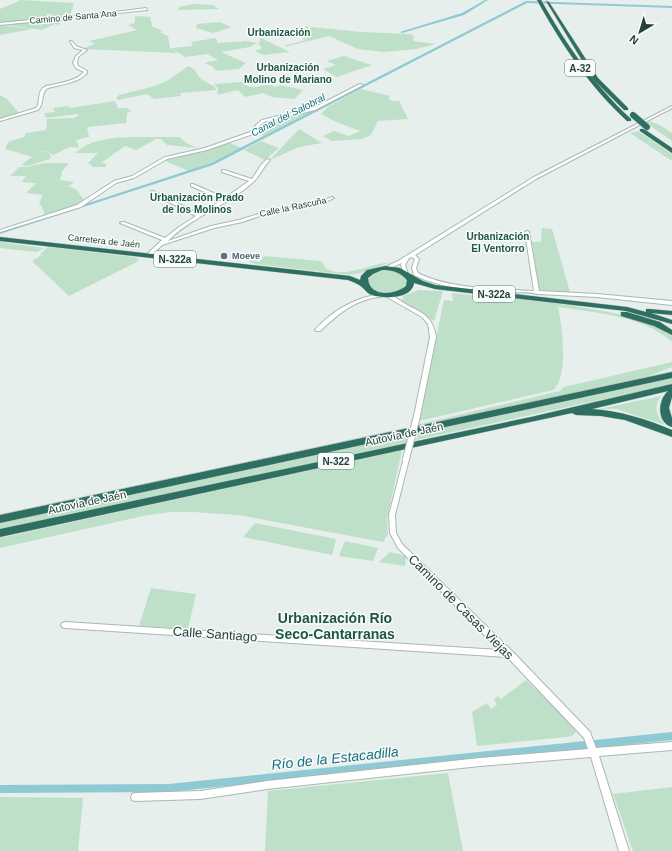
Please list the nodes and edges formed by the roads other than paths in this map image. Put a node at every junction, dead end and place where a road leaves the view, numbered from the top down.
1 (539, 0) edge
2 (546, 0) edge
3 (146, 9) dead end
4 (0, 24) edge
5 (71, 42) dead end
6 (361, 85) dead end
7 (672, 107) edge
8 (631, 118) junction
9 (0, 120) edge
10 (672, 144) edge
11 (672, 151) edge
12 (268, 160) dead end
13 (223, 171) dead end
14 (252, 181) junction
15 (192, 186) dead end
16 (152, 192) dead end
17 (332, 198) dead end
18 (225, 200) junction
19 (200, 216) junction
20 (122, 223) dead end
21 (0, 231) edge
22 (527, 232) dead end
23 (0, 239) edge
24 (166, 240) junction
25 (162, 244) junction
26 (417, 252) junction
27 (148, 256) junction
28 (410, 256) junction
29 (416, 264) junction
30 (385, 268) junction
31 (370, 272) junction
32 (407, 275) junction
33 (350, 278) junction
34 (366, 287) junction
35 (435, 287) junction
36 (402, 293) junction
37 (537, 293) junction
38 (385, 295) junction
39 (366, 298) junction
40 (398, 301) junction
41 (554, 301) junction
42 (672, 303) edge
43 (616, 308) junction
44 (672, 313) edge
45 (672, 322) edge
46 (318, 330) dead end
47 (672, 333) edge
48 (672, 371) edge
49 (672, 375) edge
50 (651, 380) junction
51 (672, 387) edge
52 (672, 392) edge
53 (531, 420) junction
54 (672, 424) edge
55 (672, 434) edge
56 (0, 519) edge
57 (0, 533) edge
58 (65, 624) dead end
59 (509, 654) junction
60 (672, 746) edge
61 (594, 753) junction
62 (135, 796) dead end
63 (624, 851) edge

1 - 8 highway, A-32
2 - 8 highway, A-32
3 - 4 street, Camino de Santa Ana
5 - 9 street
6 - 21 street
7 - 26 street
8 - 10 highway, A-32, bridge
8 - 11 highway, A-32
12 - 14 street
13 - 14 street
14 - 18 street
15 - 18 street
16 - 19 street
17 - 25 street, Calle la Rascuña
18 - 19 street
19 - 24 street
20 - 24 street
22 - 37 street
23 - 27 highway, Carretera de Jaén / N-322a
24 - 25 street
25 - 27 street
26 - 28 street
26 - 29 street
27 - 33 highway, Carretera de Jaén / N-322a
28 - 29 street
28 - 30 street
28 - 32 street
29 - 37 street
30 - 31 highway, N-322a
30 - 32 highway, N-322a
31 - 33 highway, Carretera de Jaén / N-322a
31 - 34 highway
32 - 35 highway, N-322a
32 - 36 highway
33 - 34 highway, Carretera de Jaén / N-322a
34 - 38 highway, N-322a
34 - 39 street
35 - 36 highway, N-322a
35 - 41 highway, N-322a
36 - 38 highway, N-322a
36 - 40 street
37 - 42 street
38 - 39 street
38 - 40 street
39 - 46 street
40 - 59 street, Camino de Casas Viejas, bridge
41 - 43 highway, N-322a
41 - 47 highway
43 - 44 highway
43 - 45 highway
48 - 50 highway
49 - 50 highway, Autovía de Jaén / N-322
50 - 56 highway, Autovía de Jaén / N-322
51 - 53 highway, Autovía de Jaén / N-322
52 - 54 highway
53 - 55 highway
53 - 57 highway, Autovía de Jaén / N-322
58 - 59 street, Calle Santiago
59 - 61 street, Camino de Casas Viejas
60 - 61 street
61 - 62 street
61 - 63 street, Camino de Casas Viejas

